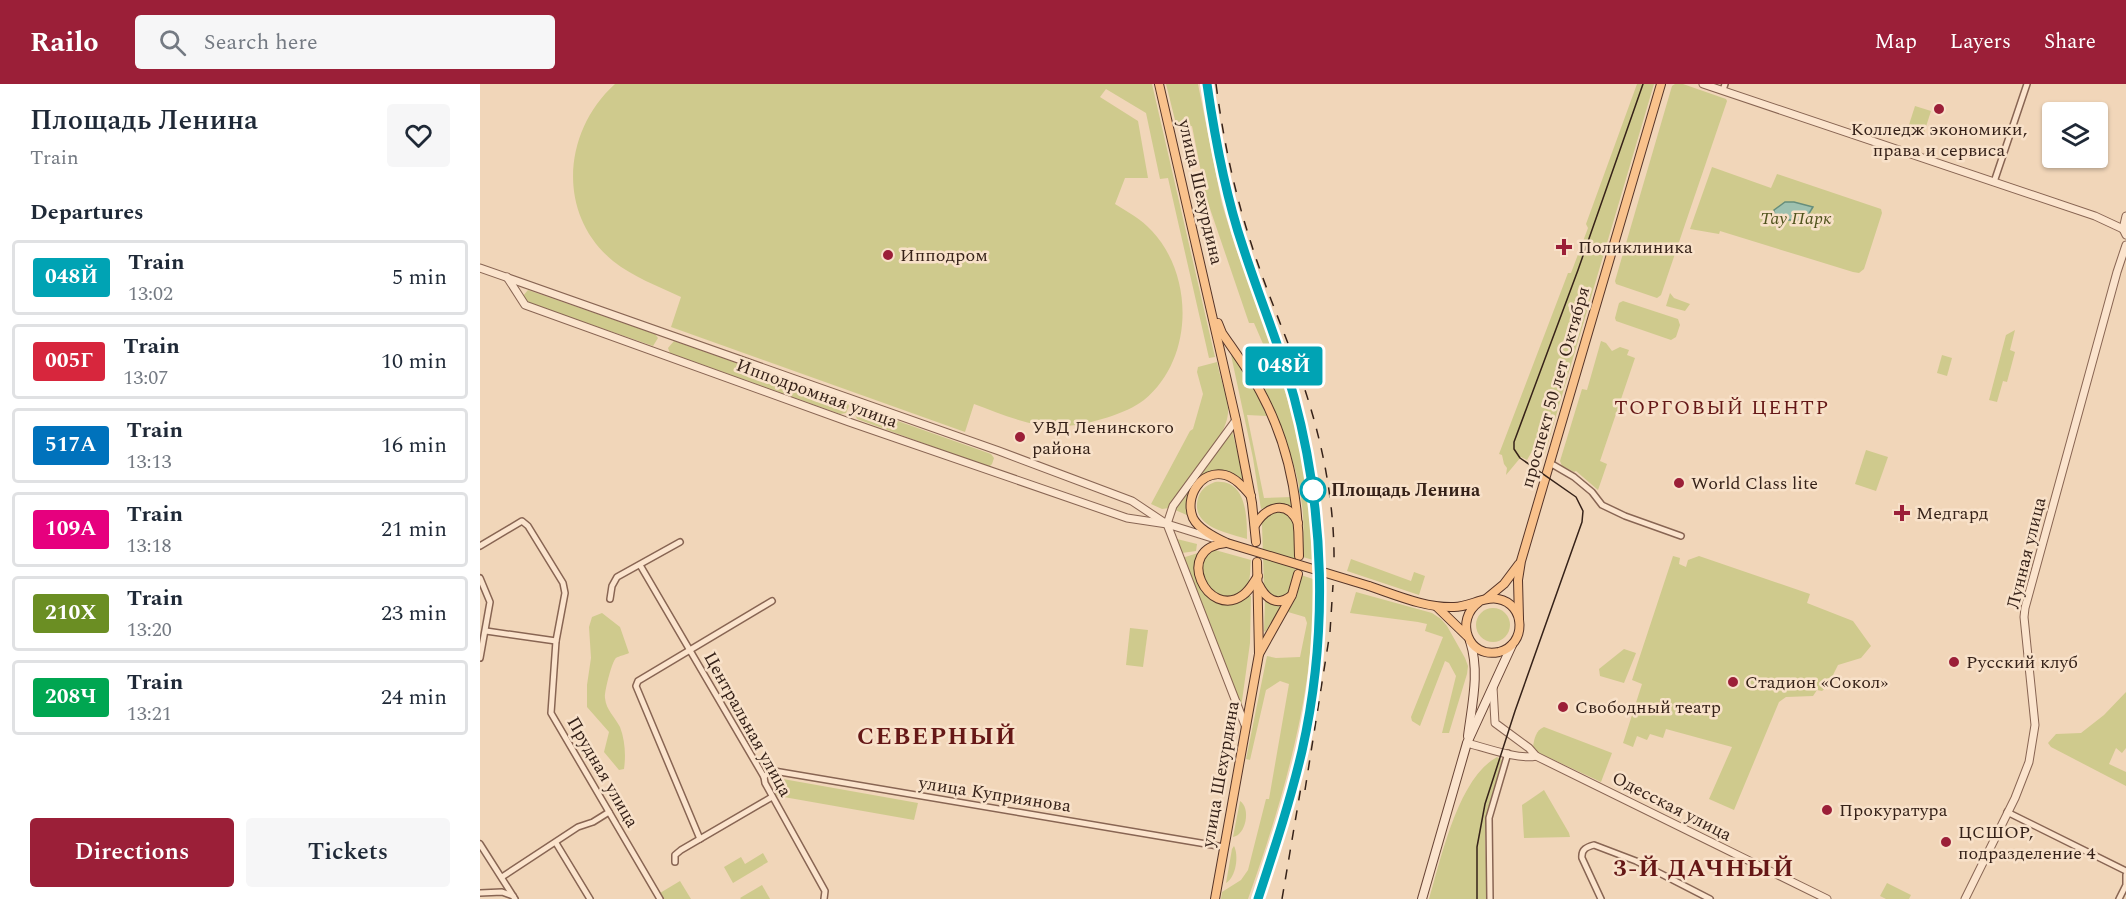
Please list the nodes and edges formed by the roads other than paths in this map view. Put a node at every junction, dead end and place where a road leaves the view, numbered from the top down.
1 (1159, 84) edge
2 (1660, 84) edge
3 (1703, 84) edge
4 (2027, 84) edge
5 (1724, 87) edge
6 (1994, 182) junction
7 (2126, 216) edge
8 (2124, 232) edge
9 (2126, 245) edge
10 (480, 268) edge
11 (507, 277) junction
12 (1212, 308) junction
13 (1236, 353) junction
14 (1222, 362) junction
15 (1236, 420) junction
16 (1550, 463) junction
17 (1251, 496) junction
18 (1167, 524) junction
19 (1255, 525) junction
20 (1299, 526) junction
21 (1681, 536) dead end
22 (680, 542) dead end
23 (1227, 543) junction
24 (1256, 543) dead end
25 (480, 546) edge
26 (1299, 556) dead end
27 (1521, 561) junction
28 (1257, 562) dead end
29 (640, 565) junction
30 (1298, 574) dead end
31 (480, 578) edge
32 (1258, 580) junction
33 (1292, 595) junction
34 (610, 599) dead end
35 (772, 601) dead end
36 (1481, 601) junction
37 (1437, 607) junction
38 (1519, 619) junction
39 (486, 631) junction
40 (1469, 639) junction
41 (556, 641) junction
42 (1512, 645) junction
43 (690, 652) junction
44 (1258, 654) junction
45 (480, 658) edge
46 (1493, 687) junction
47 (1245, 725) junction
48 (1467, 743) junction
49 (1508, 753) junction
50 (1536, 756) junction
51 (764, 777) junction
52 (772, 797) junction
53 (609, 812) junction
54 (2007, 812) junction
55 (700, 839) junction
56 (556, 843) junction
57 (480, 844) edge
58 (1224, 847) junction
59 (675, 862) dead end
60 (2126, 873) edge
61 (502, 877) junction
62 (480, 893) edge
63 (514, 897) edge
64 (590, 899) edge
65 (660, 899) edge
66 (824, 899) edge
67 (1215, 899) edge
68 (1422, 899) edge
69 (1490, 899) edge
70 (1601, 899) edge
71 (1710, 899) edge
72 (1827, 899) edge
73 (1965, 899) edge
74 (2119, 899) edge

1 - 12 main road, улица Шехурдина
2 - 16 main road, проспект 50 лет Октября
3 - 5 street
4 - 6 street
5 - 6 street
6 - 8 street
7 - 8 street
9 - 54 street, Лунная улица
10 - 11 street, Ипподромная улица
11 - 18 street, Ипподромная улица
11 - 18 street, Ипподромная улица
12 - 13 main road, улица Шехурдина
12 - 14 main road, улица Шехурдина
13 - 14 main road
13 - 20 main road, улица Шехурдина
14 - 15 main road, улица Шехурдина
15 - 17 main road, улица Шехурдина
15 - 18 street
16 - 21 street
16 - 27 main road, проспект 50 лет Октября
17 - 19 main road, улица Шехурдина
17 - 23 main road
18 - 23 street
18 - 47 street
19 - 20 main road
19 - 24 main road, улица Шехурдина
20 - 26 main road, улица Шехурдина
22 - 29 street
23 - 32 main road
23 - 37 main road, bridge
25 - 41 street, Прудная улица
27 - 36 main road, проспект 50 лет Октября
27 - 38 main road, проспект 50 лет Октября
28 - 32 main road, улица Шехурдина
29 - 34 street
29 - 43 street, Центральная улица
30 - 33 main road, улица Шехурдина
31 - 39 street
32 - 33 main road
32 - 44 main road, улица Шехурдина
33 - 44 main road, улица Шехурдина
35 - 43 street
36 - 37 main road
36 - 38 main road
36 - 40 main road
37 - 40 main road
38 - 42 main road
39 - 41 street
39 - 45 street
40 - 42 main road
40 - 48 main road
41 - 53 street, Прудная улица
42 - 46 main road
43 - 51 street, Центральная улица
43 - 55 street
44 - 47 main road, улица Шехурдина
46 - 48 main road
46 - 50 street
47 - 58 main road, улица Шехурдина
48 - 49 street
48 - 68 main road
49 - 50 street
49 - 69 street
50 - 72 street, Одесская улица
51 - 52 street, Центральная улица
51 - 58 street, улица Куприянова
52 - 55 street
52 - 66 street, Центральная улица
53 - 56 street
53 - 65 street, Прудная улица
54 - 60 street
54 - 73 street, Лунная улица
55 - 59 street
56 - 61 street
56 - 64 street
57 - 61 street
58 - 67 main road, улица Шехурдина
60 - 74 street
61 - 63 street
62 - 63 street
70 - 71 street

